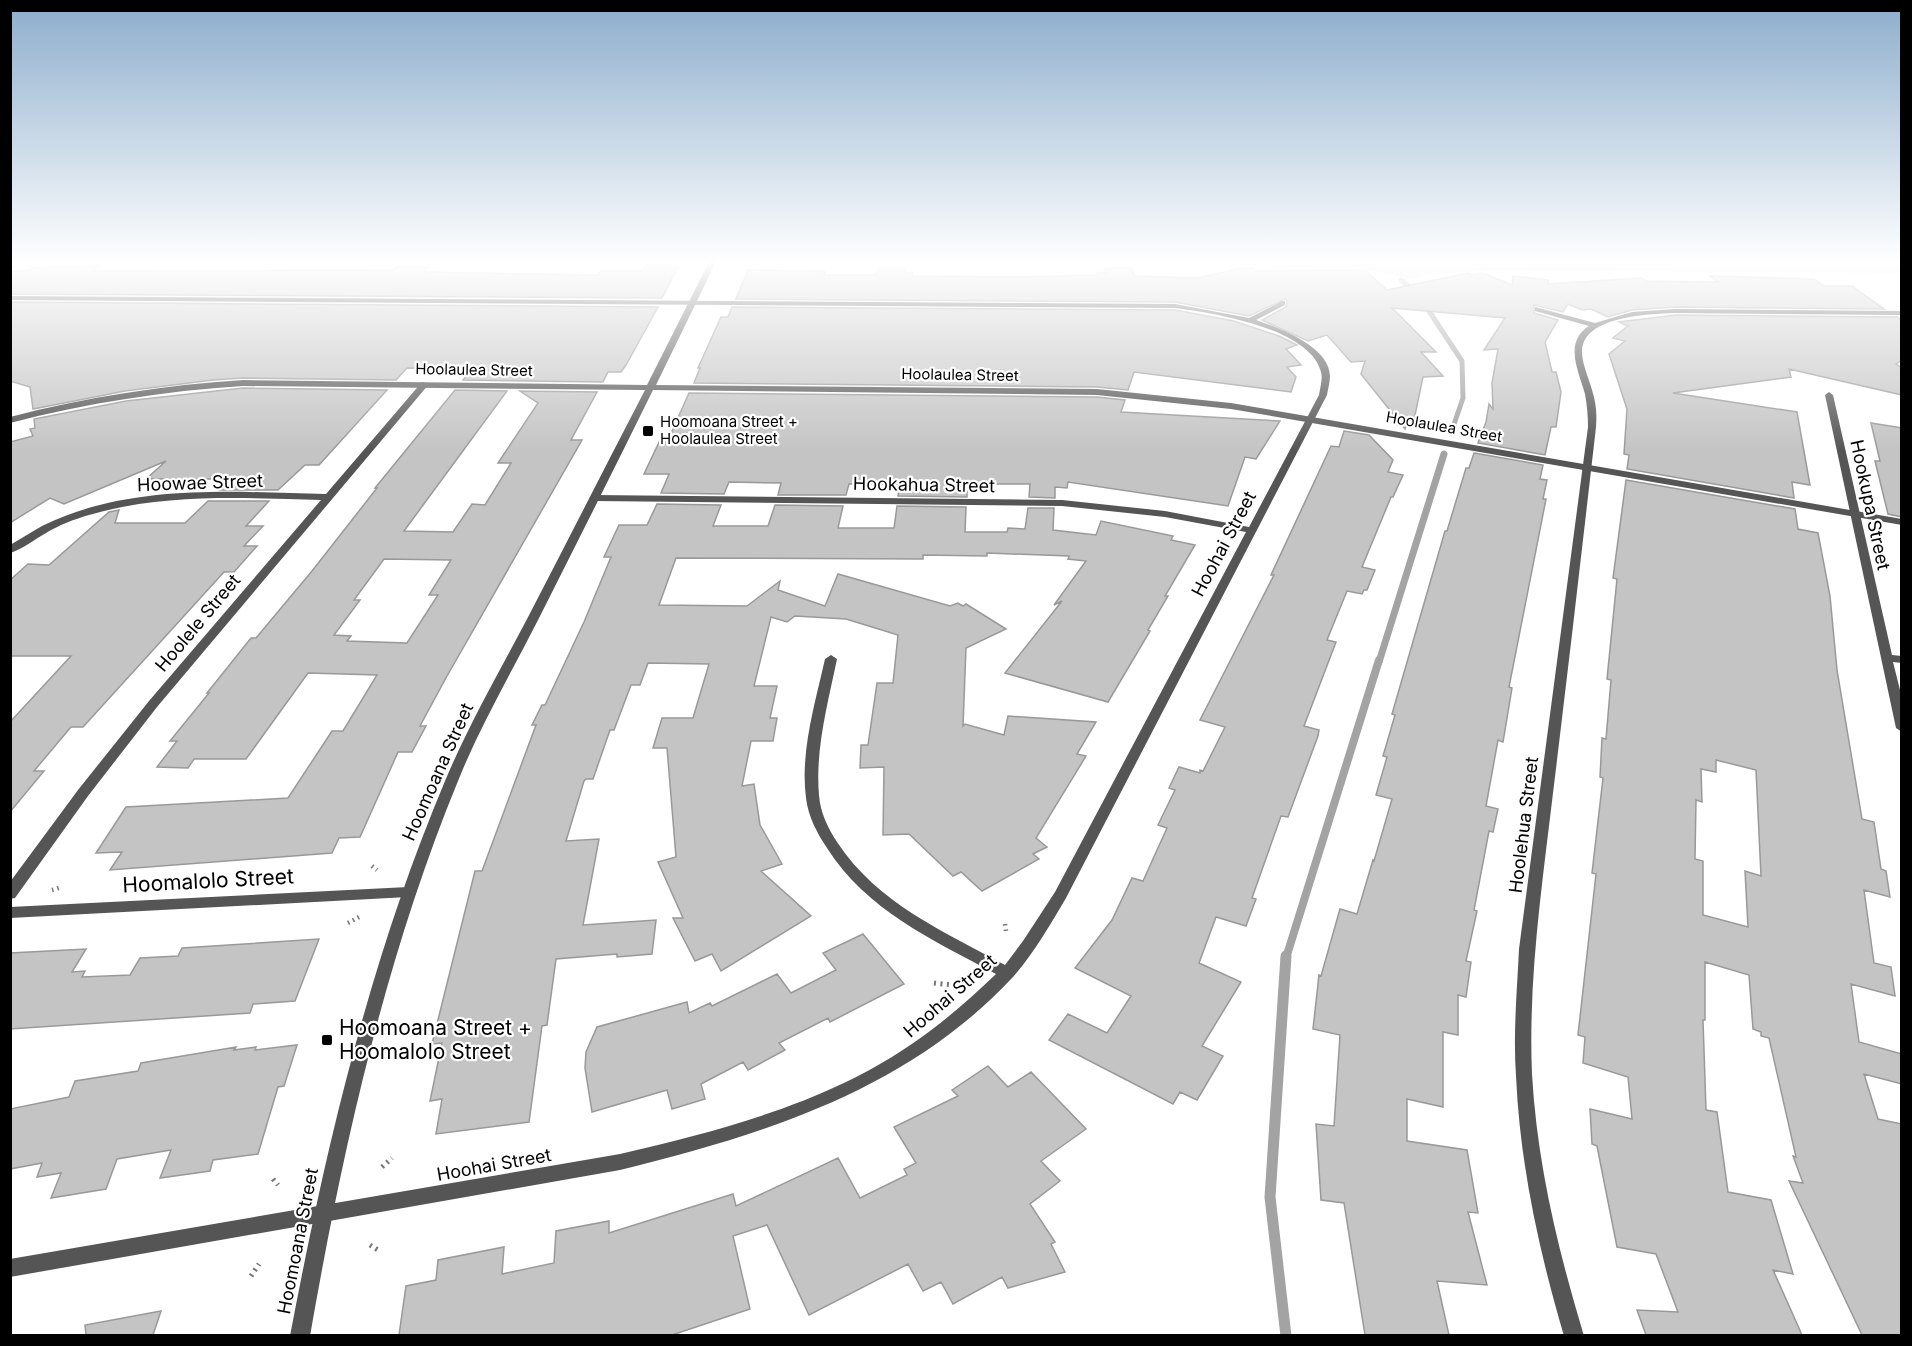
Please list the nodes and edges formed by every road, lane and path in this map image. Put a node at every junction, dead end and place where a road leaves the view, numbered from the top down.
1 (682, 325) edge
2 (1263, 325) edge
3 (1592, 325) edge
4 (1599, 325) edge
5 (1596, 326) junction
6 (425, 384) junction
7 (651, 387) junction
8 (1829, 395) dead end
9 (12, 418) edge
10 (1309, 419) junction
11 (1587, 467) junction
12 (329, 497) junction
13 (594, 498) junction
14 (1855, 514) junction
15 (1902, 522) edge
16 (1251, 530) junction
17 (10, 550) edge
18 (1886, 657) junction
19 (831, 659) dead end
20 (1902, 660) edge
21 (1902, 728) edge
22 (372, 866) dead end
23 (377, 870) dead end
24 (408, 892) junction
25 (10, 894) edge
26 (10, 913) edge
27 (358, 917) dead end
28 (348, 923) dead end
29 (1005, 924) dead end
30 (1006, 931) dead end
31 (1007, 973) junction
32 (934, 983) dead end
33 (953, 985) dead end
34 (392, 1158) dead end
35 (382, 1167) dead end
36 (273, 1179) dead end
37 (278, 1185) dead end
38 (322, 1214) junction
39 (370, 1245) dead end
40 (378, 1250) dead end
41 (259, 1264) dead end
42 (10, 1268) edge
43 (252, 1276) dead end
44 (300, 1335) edge
45 (1574, 1335) edge

1 - 7 street, Hoomoana Street
2 - 10 street, Hoohai Street
3 - 5 street
4 - 5 street
5 - 11 street, Hoolehua Street
6 - 7 street, Hoolaulea Street
6 - 9 street, Hoolaulea Street
6 - 12 street, Hoolele Street
7 - 10 street, Hoolaulea Street
7 - 13 street, Hoomoana Street
8 - 14 street, Hookupa Street
10 - 11 street, Hoolaulea Street
10 - 16 street, Hoohai Street
11 - 14 street, Hoolaulea Street
11 - 45 street, Hoolehua Street
12 - 17 street, Hoowae Street
12 - 25 street, Hoolele Street
13 - 16 street, Hookahua Street
13 - 24 street, Hoomoana Street
14 - 15 street, Hoolaulea Street
14 - 18 street, Hookupa Street
16 - 31 street, Hoohai Street
18 - 20 street
18 - 21 street, Hookupa Street
19 - 31 street
22 - 23 path
24 - 26 street, Hoomalolo Street
24 - 38 street, Hoomoana Street
27 - 28 path
29 - 30 path
31 - 38 street, Hoohai Street
32 - 33 path
34 - 35 path
36 - 37 path
38 - 42 street, Hoohai Street
38 - 44 street, Hoomoana Street
39 - 40 path
41 - 43 path

